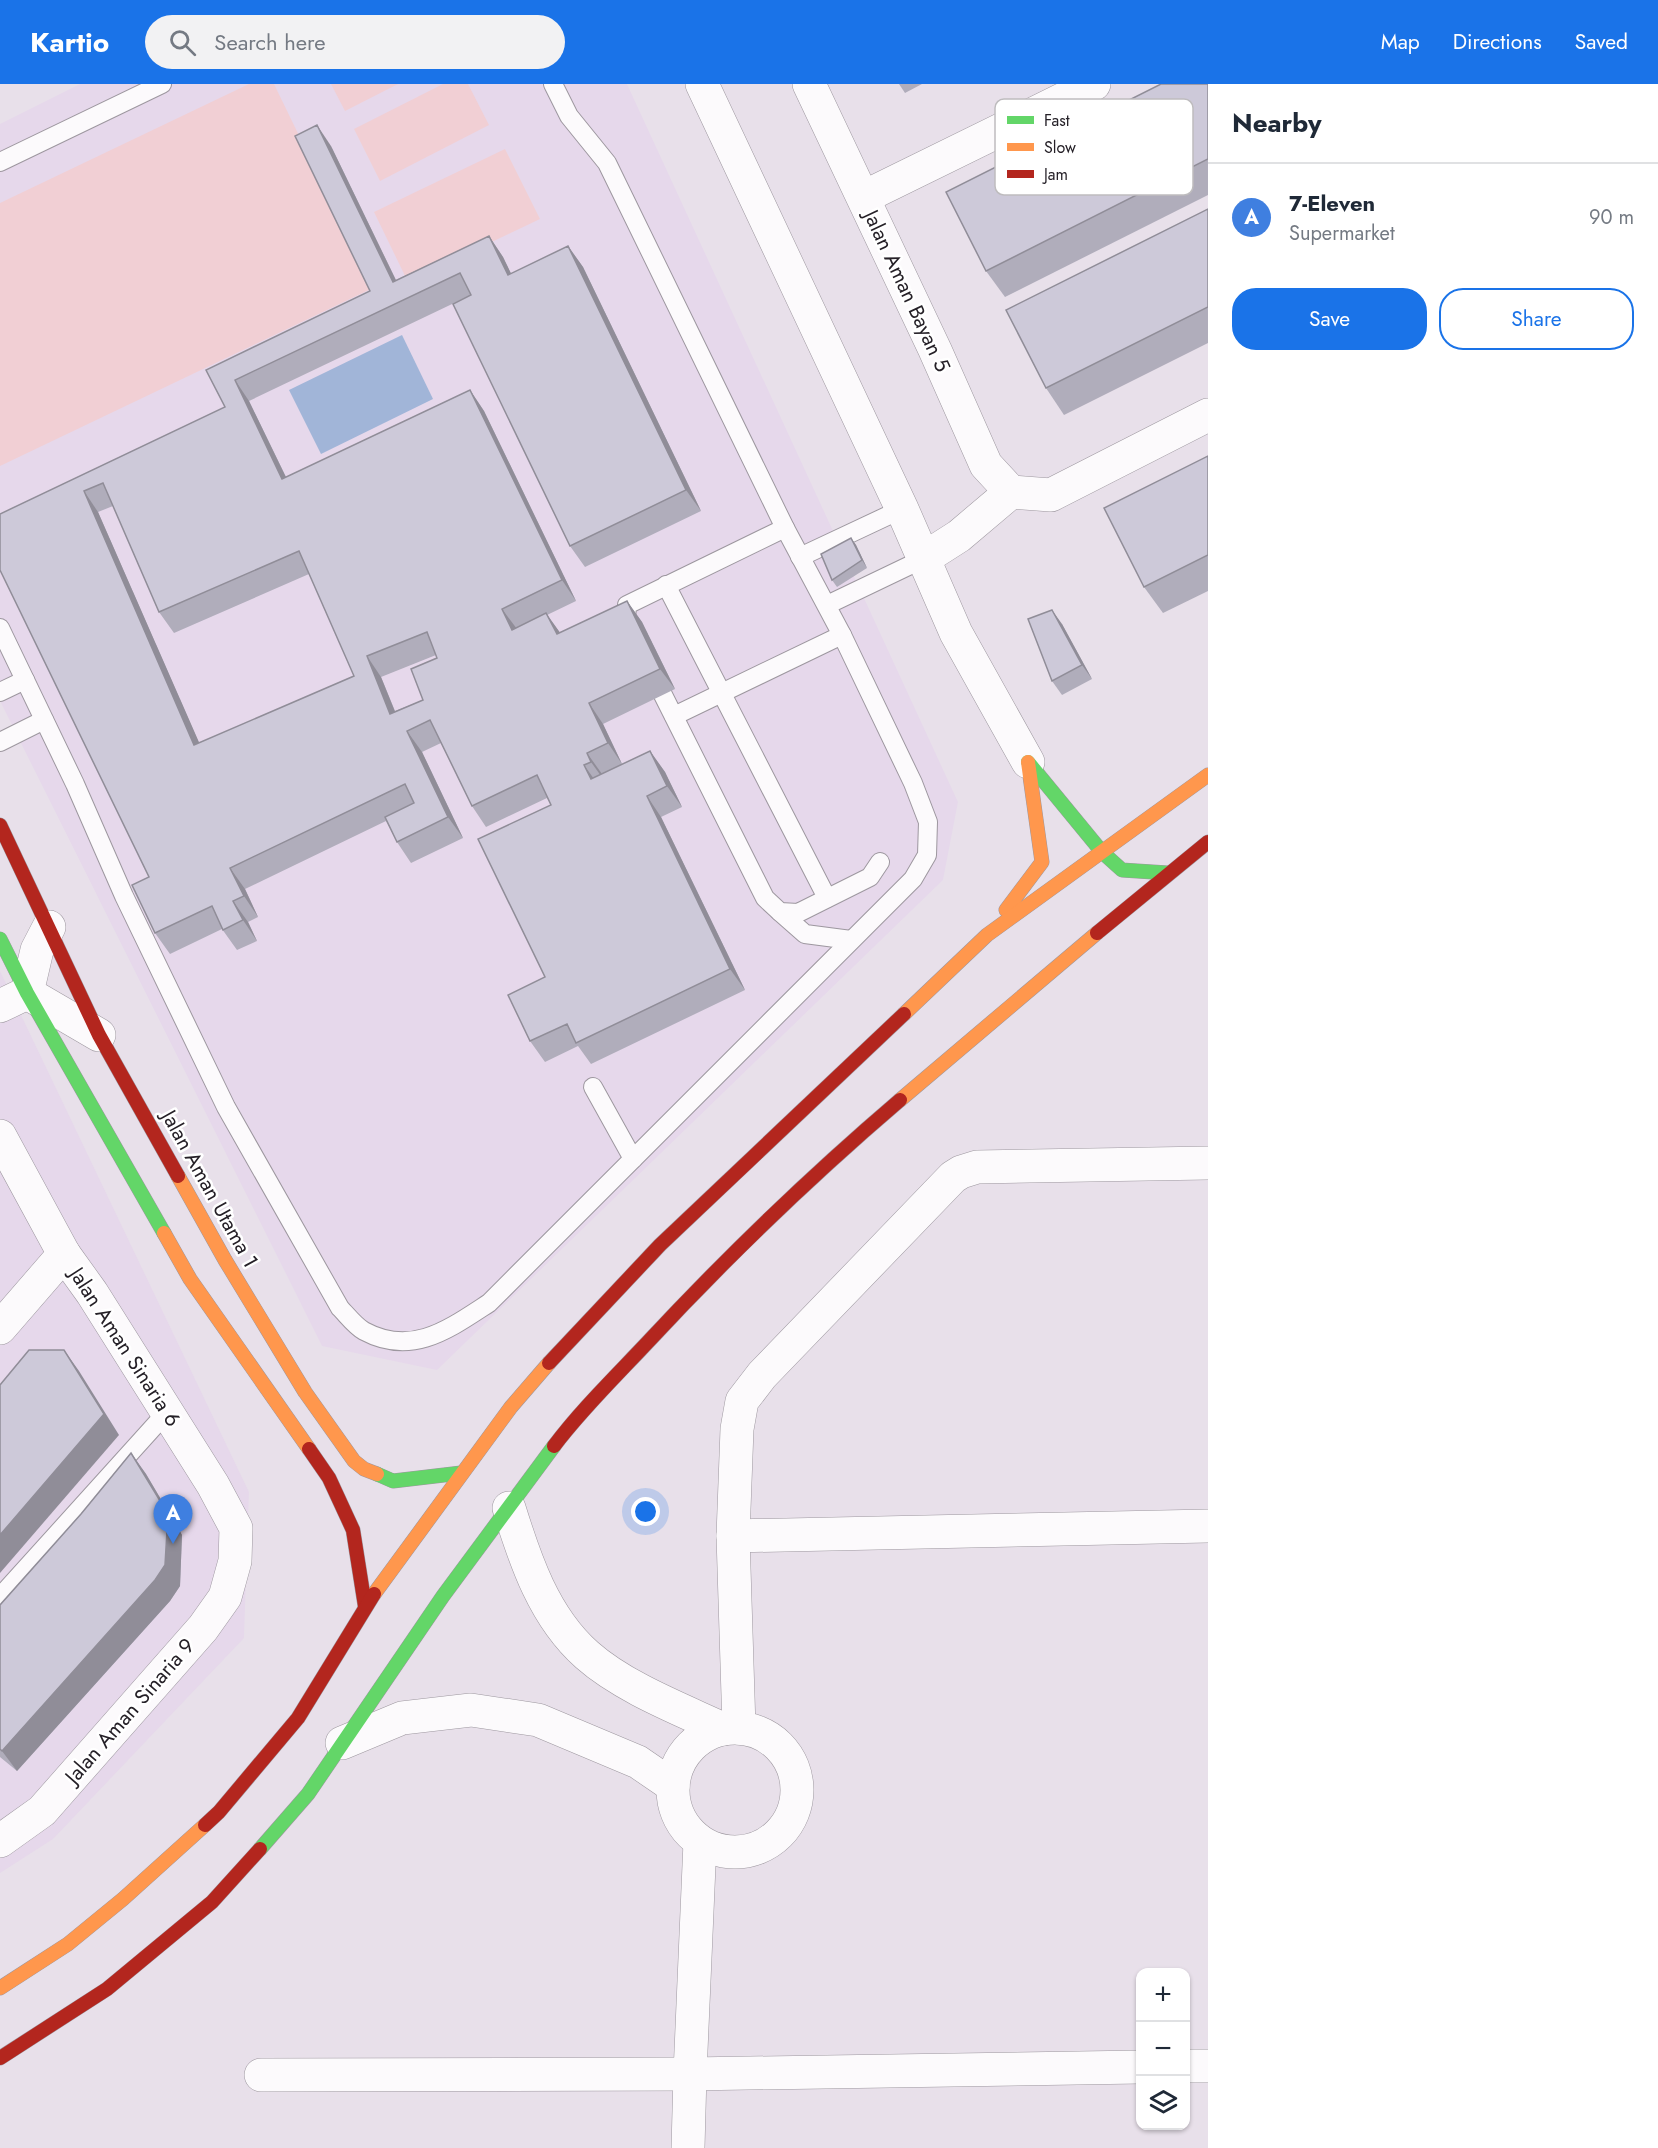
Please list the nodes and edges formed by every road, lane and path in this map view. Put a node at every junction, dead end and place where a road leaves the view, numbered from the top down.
1 (162, 84) edge
2 (553, 84) edge
3 (702, 84) edge
4 (810, 84) edge
5 (1094, 84) edge
6 (1063, 99) edge
7 (995, 133) edge
8 (0, 162) edge
9 (864, 197) junction
10 (1208, 415) edge
11 (1011, 492) junction
12 (902, 509) junction
13 (785, 528) junction
14 (800, 557) junction
15 (923, 559) junction
16 (666, 585) junction
17 (826, 605) junction
18 (0, 628) edge
19 (842, 635) junction
20 (25, 680) junction
21 (0, 692) edge
22 (722, 693) junction
23 (674, 716) junction
24 (44, 720) junction
25 (0, 742) edge
26 (1028, 762) junction
27 (1208, 775) edge
28 (0, 825) edge
29 (1208, 842) edge
30 (1102, 852) junction
31 (880, 862) dead end
32 (1168, 873) junction
33 (827, 898) junction
34 (780, 912) junction
35 (49, 927) junction
36 (987, 935) junction
37 (0, 939) edge
38 (850, 940) junction
39 (13, 999) edge
40 (99, 1035) junction
41 (593, 1087) dead end
42 (0, 1136) edge
43 (633, 1159) junction
44 (1208, 1163) edge
45 (64, 1254) junction
46 (0, 1328) edge
47 (167, 1412) junction
48 (461, 1473) junction
49 (509, 1508) junction
50 (1208, 1526) edge
51 (733, 1536) junction
52 (235, 1561) joint
53 (0, 1597) edge
54 (365, 1606) junction
55 (731, 1729) junction
56 (342, 1743) junction
57 (673, 1786) junction
58 (0, 1841) edge
59 (700, 1842) junction
60 (0, 1988) edge
61 (0, 2058) edge
62 (1190, 2066) edge
63 (1208, 2066) edge
64 (1136, 2067) edge
65 (690, 2074) junction
66 (261, 2075) dead end
67 (688, 2148) edge

1 - 8 lane
2 - 13 lane
3 - 12 street
4 - 9 street, Jalan Aman Bayan 5
5 - 6 street
7 - 9 street
9 - 11 street, Jalan Aman Bayan 5
10 - 11 street
11 - 15 street
12 - 14 lane
12 - 15 street
13 - 14 lane
13 - 16 lane
14 - 17 lane
15 - 17 lane
15 - 26 street
16 - 22 lane
16 - 23 lane
17 - 19 lane
18 - 20 lane
19 - 22 lane
19 - 38 lane
20 - 21 lane
20 - 24 lane
22 - 23 lane
22 - 33 lane
23 - 34 lane
24 - 25 lane
24 - 43 lane
26 - 30 street
26 - 36 street
27 - 30 street
28 - 35 street, Jalan Aman Utama 1
29 - 32 street
30 - 32 street
30 - 36 street
31 - 33 lane
32 - 49 street
33 - 34 lane
34 - 38 lane
35 - 39 street
35 - 40 street, Jalan Aman Utama 1
36 - 48 street
37 - 39 street
38 - 43 lane
39 - 40 street
39 - 54 street
40 - 48 street, Jalan Aman Utama 1
41 - 43 lane
42 - 45 street, Jalan Aman Sinaria 6
44 - 51 street
45 - 46 street
45 - 47 street, Jalan Aman Sinaria 6
47 - 52 street, Jalan Aman Sinaria 6
47 - 53 lane
48 - 54 street
49 - 55 street
49 - 56 street
50 - 51 street
51 - 55 street
52 - 58 street, Jalan Aman Sinaria 9
54 - 60 street
55 - 57 street
55 - 59 street
56 - 57 street
56 - 61 street
57 - 59 street
59 - 65 street
62 - 63 street
64 - 65 street
65 - 66 street
65 - 67 street

